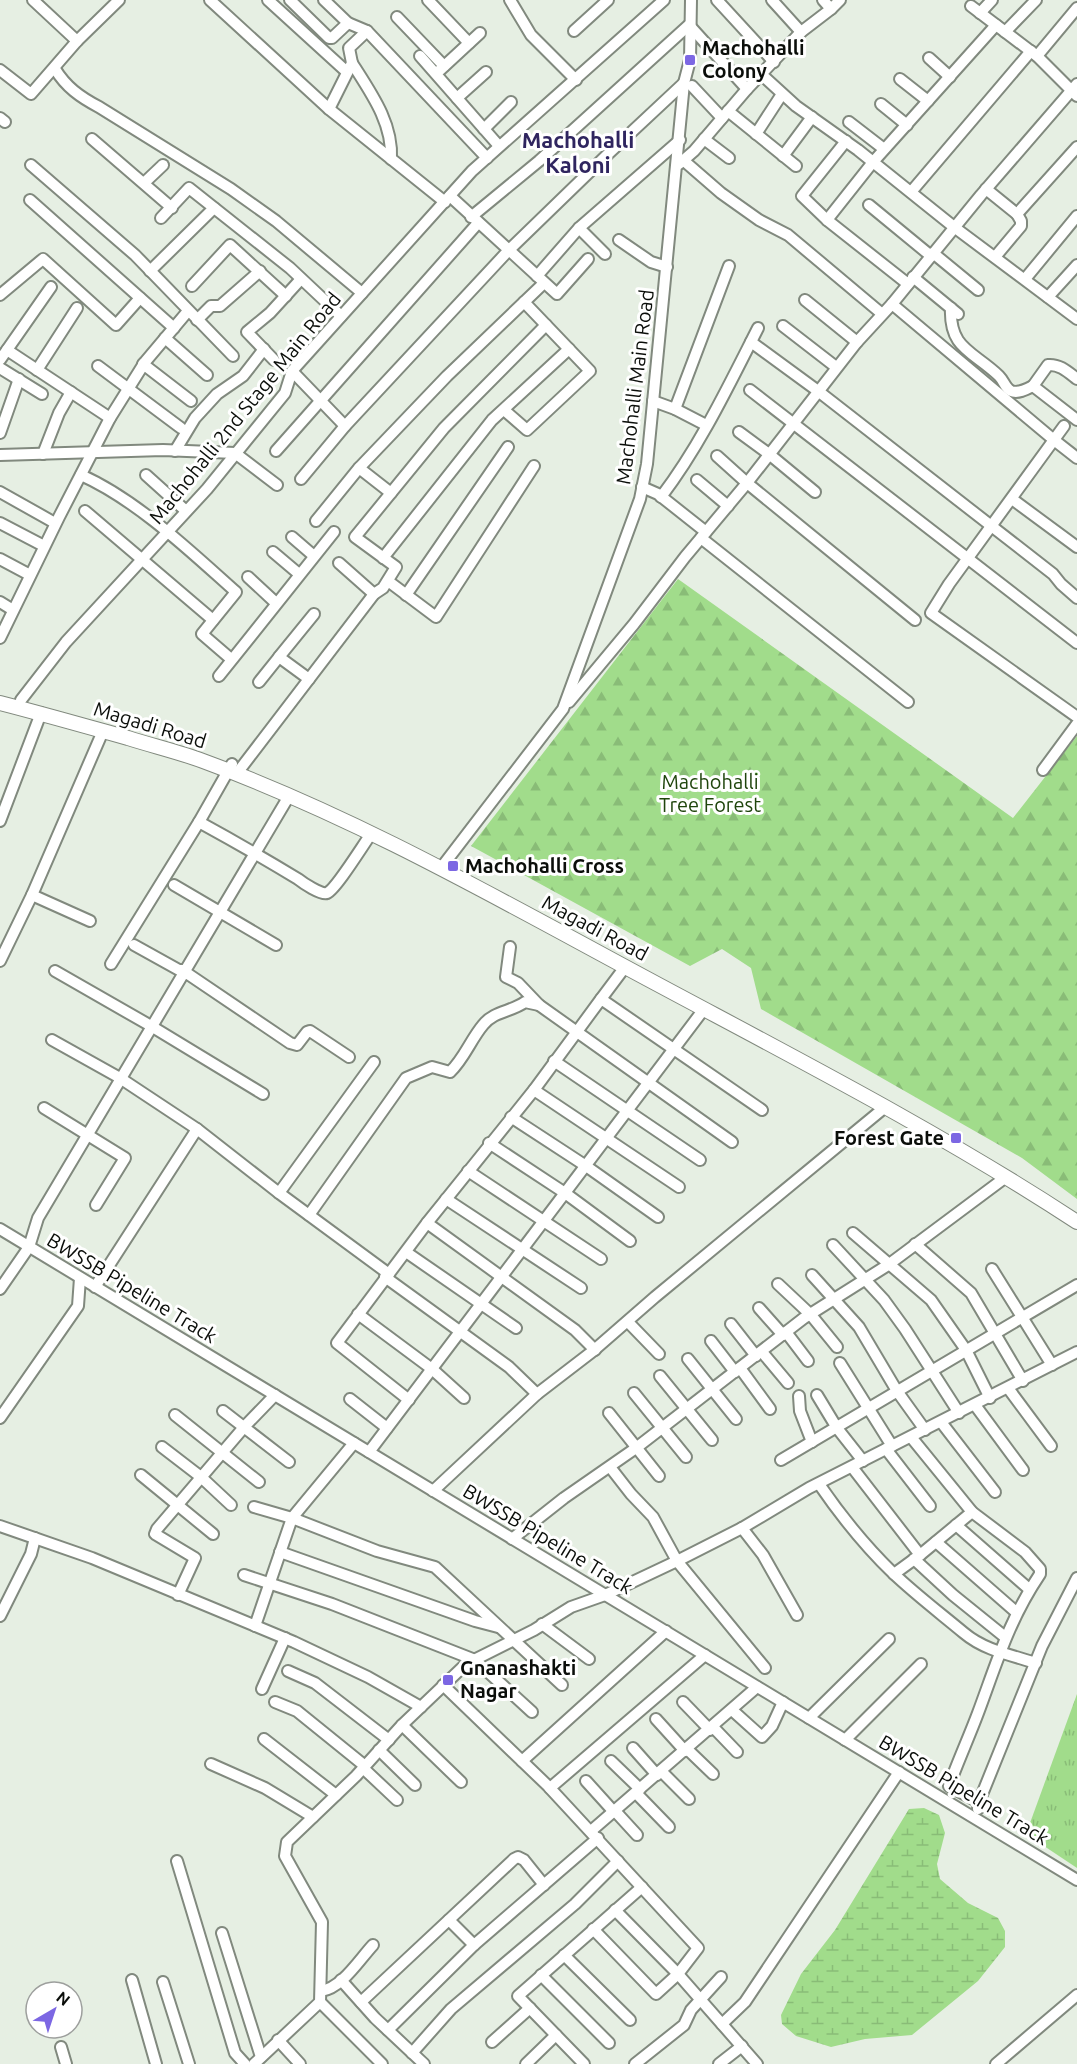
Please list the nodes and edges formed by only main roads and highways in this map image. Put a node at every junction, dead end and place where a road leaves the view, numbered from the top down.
1 (0, 695) edge
2 (0, 703) edge
3 (234, 768) junction
4 (443, 865) junction
5 (1077, 1213) edge
6 (1077, 1222) edge

1 - 3 main road, Magadi Road
2 - 3 main road, Magadi Road
3 - 4 main road, Magadi Road
3 - 4 main road, Magadi Road
4 - 5 main road, Magadi Road
4 - 6 main road, Magadi Road

